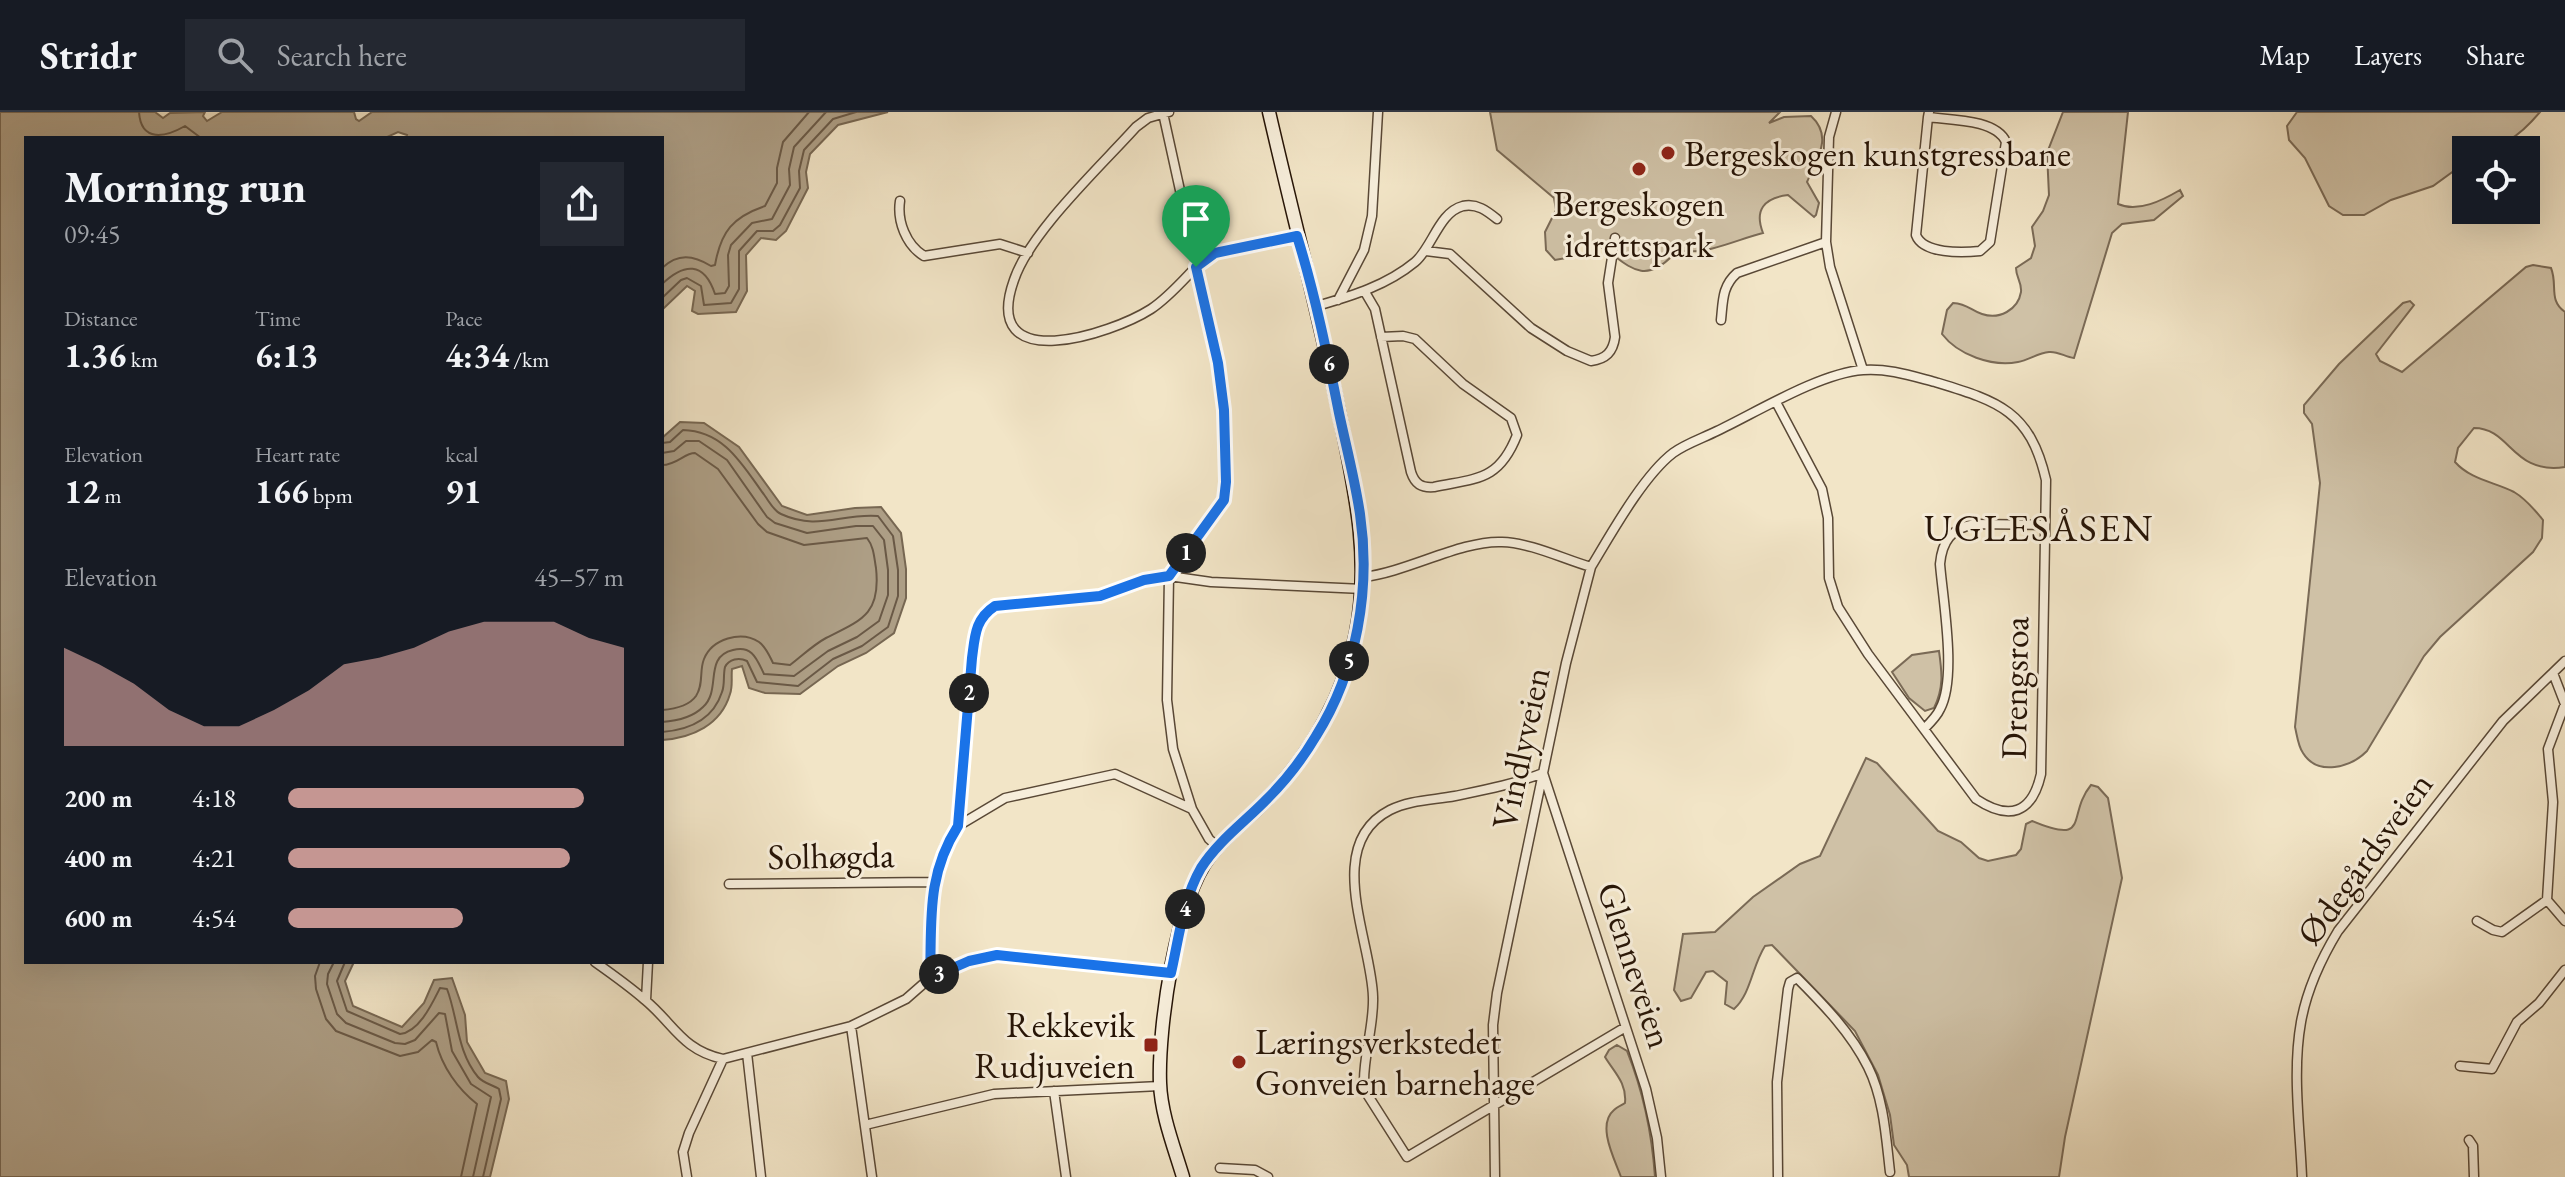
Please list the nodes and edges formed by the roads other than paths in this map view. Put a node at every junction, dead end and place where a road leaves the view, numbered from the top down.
1 (1269, 112) edge
2 (1378, 112) edge
3 (1836, 112) edge
4 (1166, 113) edge
5 (1928, 114) edge
6 (900, 201) dead end
7 (1497, 219) dead end
8 (1297, 236) junction
9 (1615, 238) dead end
10 (1826, 242) junction
11 (1426, 251) junction
12 (1028, 253) junction
13 (1196, 267) junction
14 (1365, 292) junction
15 (1338, 300) junction
16 (1317, 306) junction
17 (1721, 320) dead end
18 (1381, 337) junction
19 (1863, 370) junction
20 (1776, 402) junction
21 (2044, 525) junction
22 (1591, 567) junction
23 (1169, 576) junction
24 (1363, 583) junction
25 (2565, 661) edge
26 (2553, 673) junction
27 (1924, 729) junction
28 (1543, 773) junction
29 (1192, 809) junction
30 (958, 826) junction
31 (1218, 847) junction
32 (933, 882) junction
33 (729, 884) dead end
34 (2547, 900) junction
35 (2477, 921) dead end
36 (2565, 921) edge
37 (598, 964) edge
38 (648, 964) edge
39 (2565, 970) edge
40 (1171, 973) junction
41 (930, 978) junction
42 (646, 1000) junction
43 (851, 1026) junction
44 (1624, 1028) junction
45 (747, 1053) junction
46 (723, 1059) junction
47 (2460, 1066) dead end
48 (1160, 1086) junction
49 (1054, 1091) junction
50 (1496, 1103) junction
51 (865, 1125) junction
52 (2469, 1140) dead end
53 (1220, 1168) dead end
54 (1890, 1172) dead end
55 (687, 1177) edge
56 (761, 1177) edge
57 (872, 1177) edge
58 (1066, 1177) edge
59 (1183, 1177) edge
60 (1268, 1177) edge
61 (1495, 1177) edge
62 (1661, 1177) edge
63 (1778, 1177) edge
64 (2302, 1177) edge
65 (2474, 1177) edge

1 - 8 street
2 - 15 street
3 - 10 street
4 - 12 street
4 - 13 street
5 - 5 street
6 - 12 street
7 - 11 street
8 - 13 street
8 - 16 street
9 - 11 street
10 - 17 street
10 - 19 street
11 - 14 street
12 - 13 street
13 - 23 street
14 - 15 street
14 - 18 street
15 - 16 street
16 - 24 street
18 - 18 street
19 - 20 street, Drengsroa
19 - 21 street, Drengsroa
20 - 22 street, Drengsroa
20 - 27 street, Drengsroa
21 - 27 street
21 - 27 street, Drengsroa
22 - 24 street
22 - 28 street, Vindlyveien
23 - 24 street
23 - 29 street
23 - 30 street
24 - 31 street
25 - 26 street, Ødegårdsveien
26 - 34 street
26 - 64 street, Ødegårdsveien
28 - 44 street, Glenneveien
28 - 50 street, Vindlyveien
28 - 50 street
29 - 30 street
29 - 31 street
30 - 32 street
31 - 40 street
32 - 33 street, Solhøgda
32 - 41 street
34 - 35 street
34 - 36 street
37 - 42 street
38 - 42 street
39 - 47 street
40 - 41 street
40 - 48 street
41 - 43 street
42 - 46 street
43 - 45 street
43 - 51 street
44 - 50 street
44 - 62 street, Glenneveien
45 - 46 street
45 - 56 street
46 - 55 street
48 - 49 street
48 - 59 street
49 - 51 street
49 - 58 street
50 - 61 street, Vindlyveien
51 - 57 street
52 - 65 street
53 - 60 street
54 - 63 street

